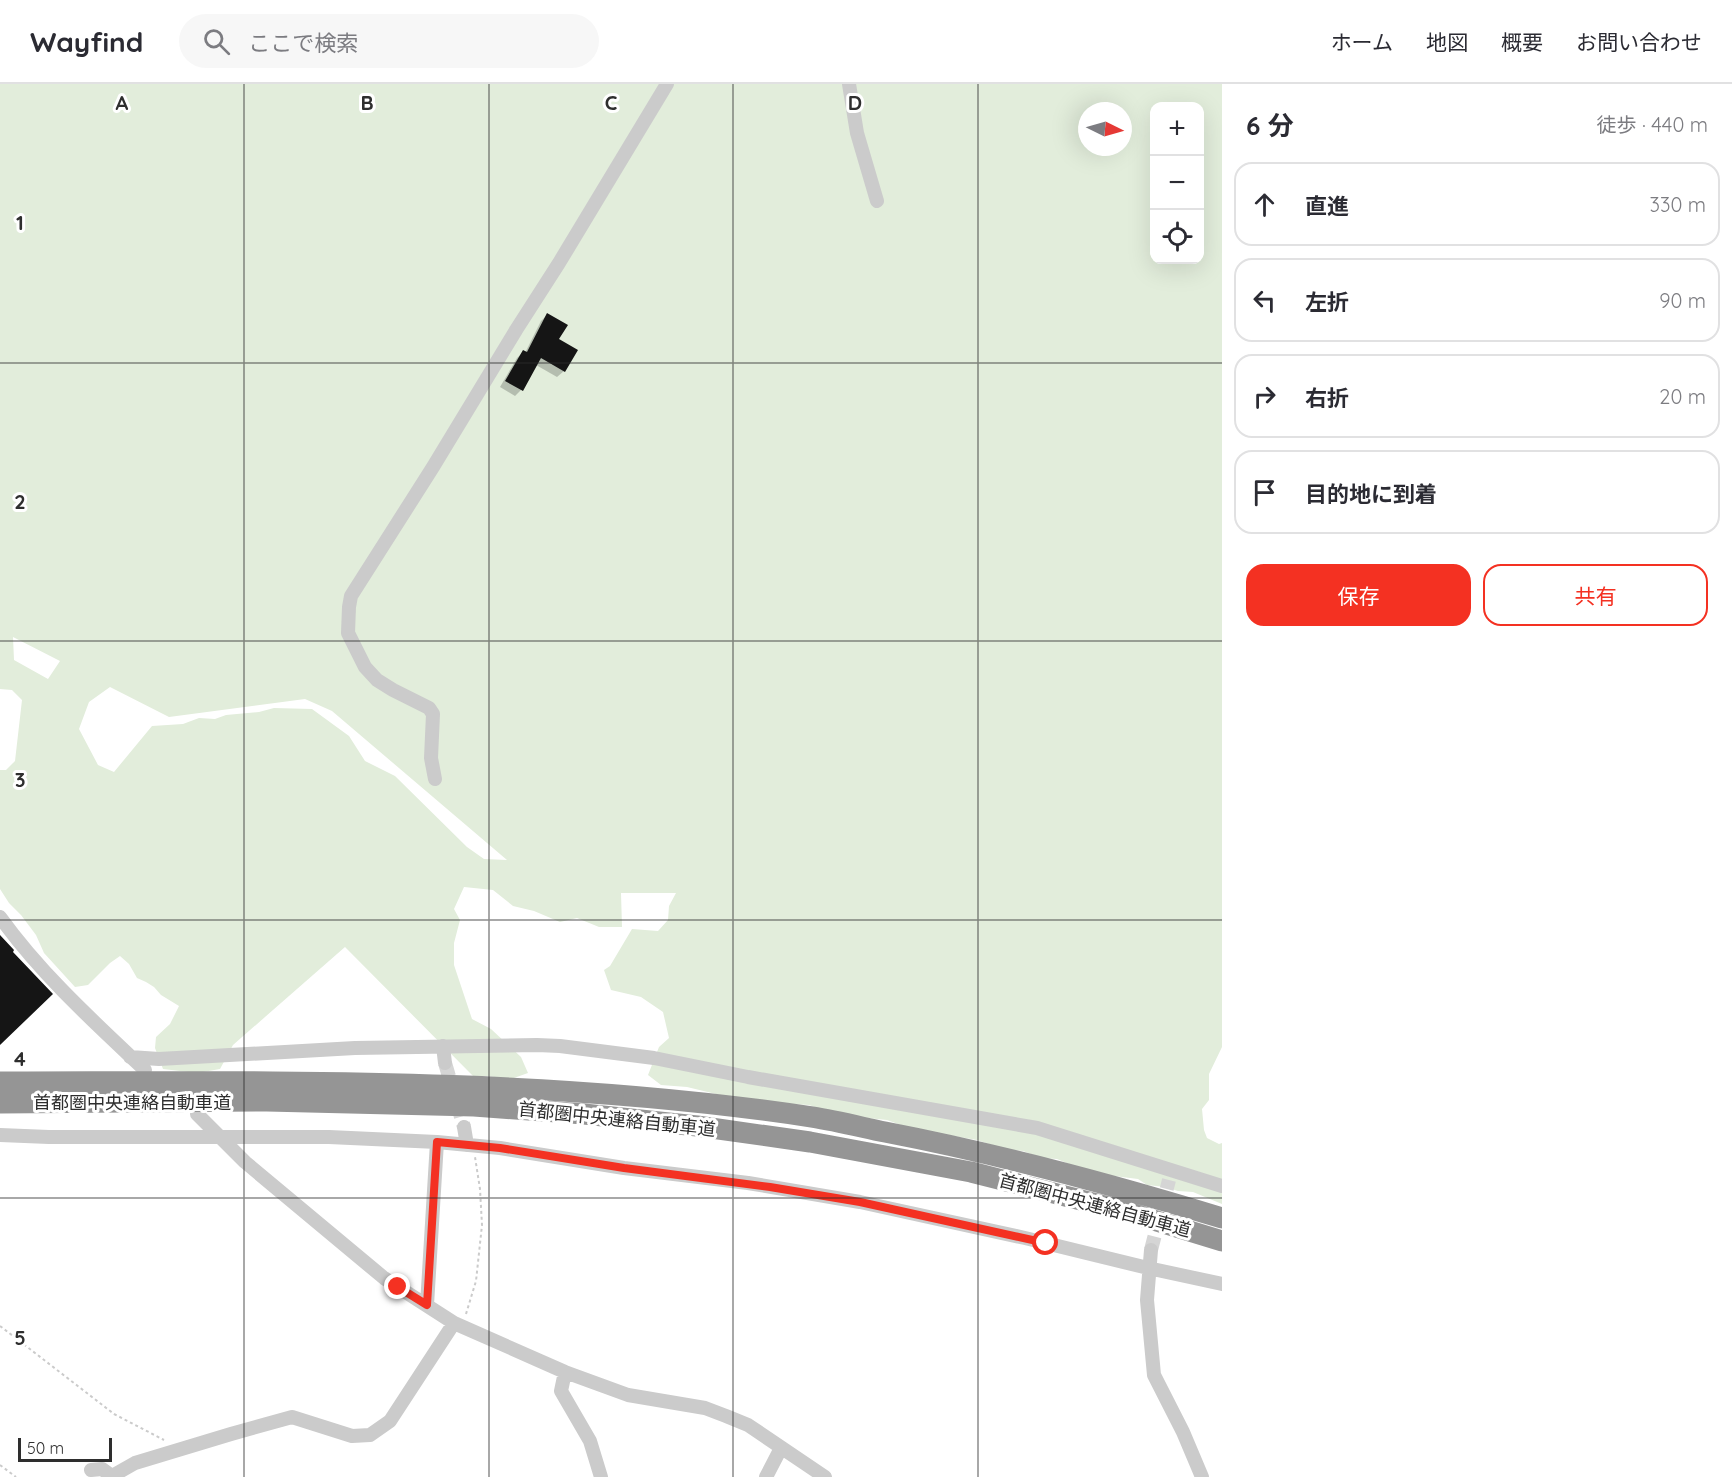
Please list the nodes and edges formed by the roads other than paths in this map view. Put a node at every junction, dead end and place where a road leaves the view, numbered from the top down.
1 (667, 84) edge
2 (849, 84) edge
3 (877, 201) dead end
4 (435, 779) dead end
5 (0, 917) edge
6 (443, 1046) junction
7 (130, 1057) junction
8 (445, 1063) tunnel mouth
9 (145, 1070) dead end
10 (0, 1082) edge
11 (0, 1103) edge
12 (197, 1114) dead end
13 (464, 1127) tunnel mouth
14 (0, 1135) edge
15 (221, 1138) junction
16 (437, 1142) junction
17 (470, 1145) junction
18 (1222, 1186) edge
19 (1222, 1218) edge
20 (1222, 1241) edge
21 (1151, 1250) tunnel mouth
22 (1148, 1268) junction
23 (1222, 1284) edge
24 (427, 1305) junction
25 (458, 1325) junction
26 (565, 1372) junction
27 (781, 1448) junction
28 (91, 1470) dead end
29 (112, 1477) edge
30 (601, 1477) edge
31 (766, 1477) edge
32 (825, 1477) edge
33 (1202, 1477) edge

1 - 4 street
2 - 3 street
5 - 7 street
6 - 7 street
6 - 8 street
6 - 18 street
7 - 9 street
10 - 19 highway, 首都圏中央連絡自動車道
11 - 20 highway, 首都圏中央連絡自動車道
12 - 15 street
13 - 17 street
14 - 15 street
15 - 16 street
15 - 24 street
16 - 17 street
16 - 24 street
17 - 22 street
21 - 22 street
22 - 23 street
22 - 33 street
24 - 25 street
25 - 26 street
25 - 29 street
26 - 27 street
26 - 30 street
27 - 31 street
27 - 32 street
28 - 29 street

